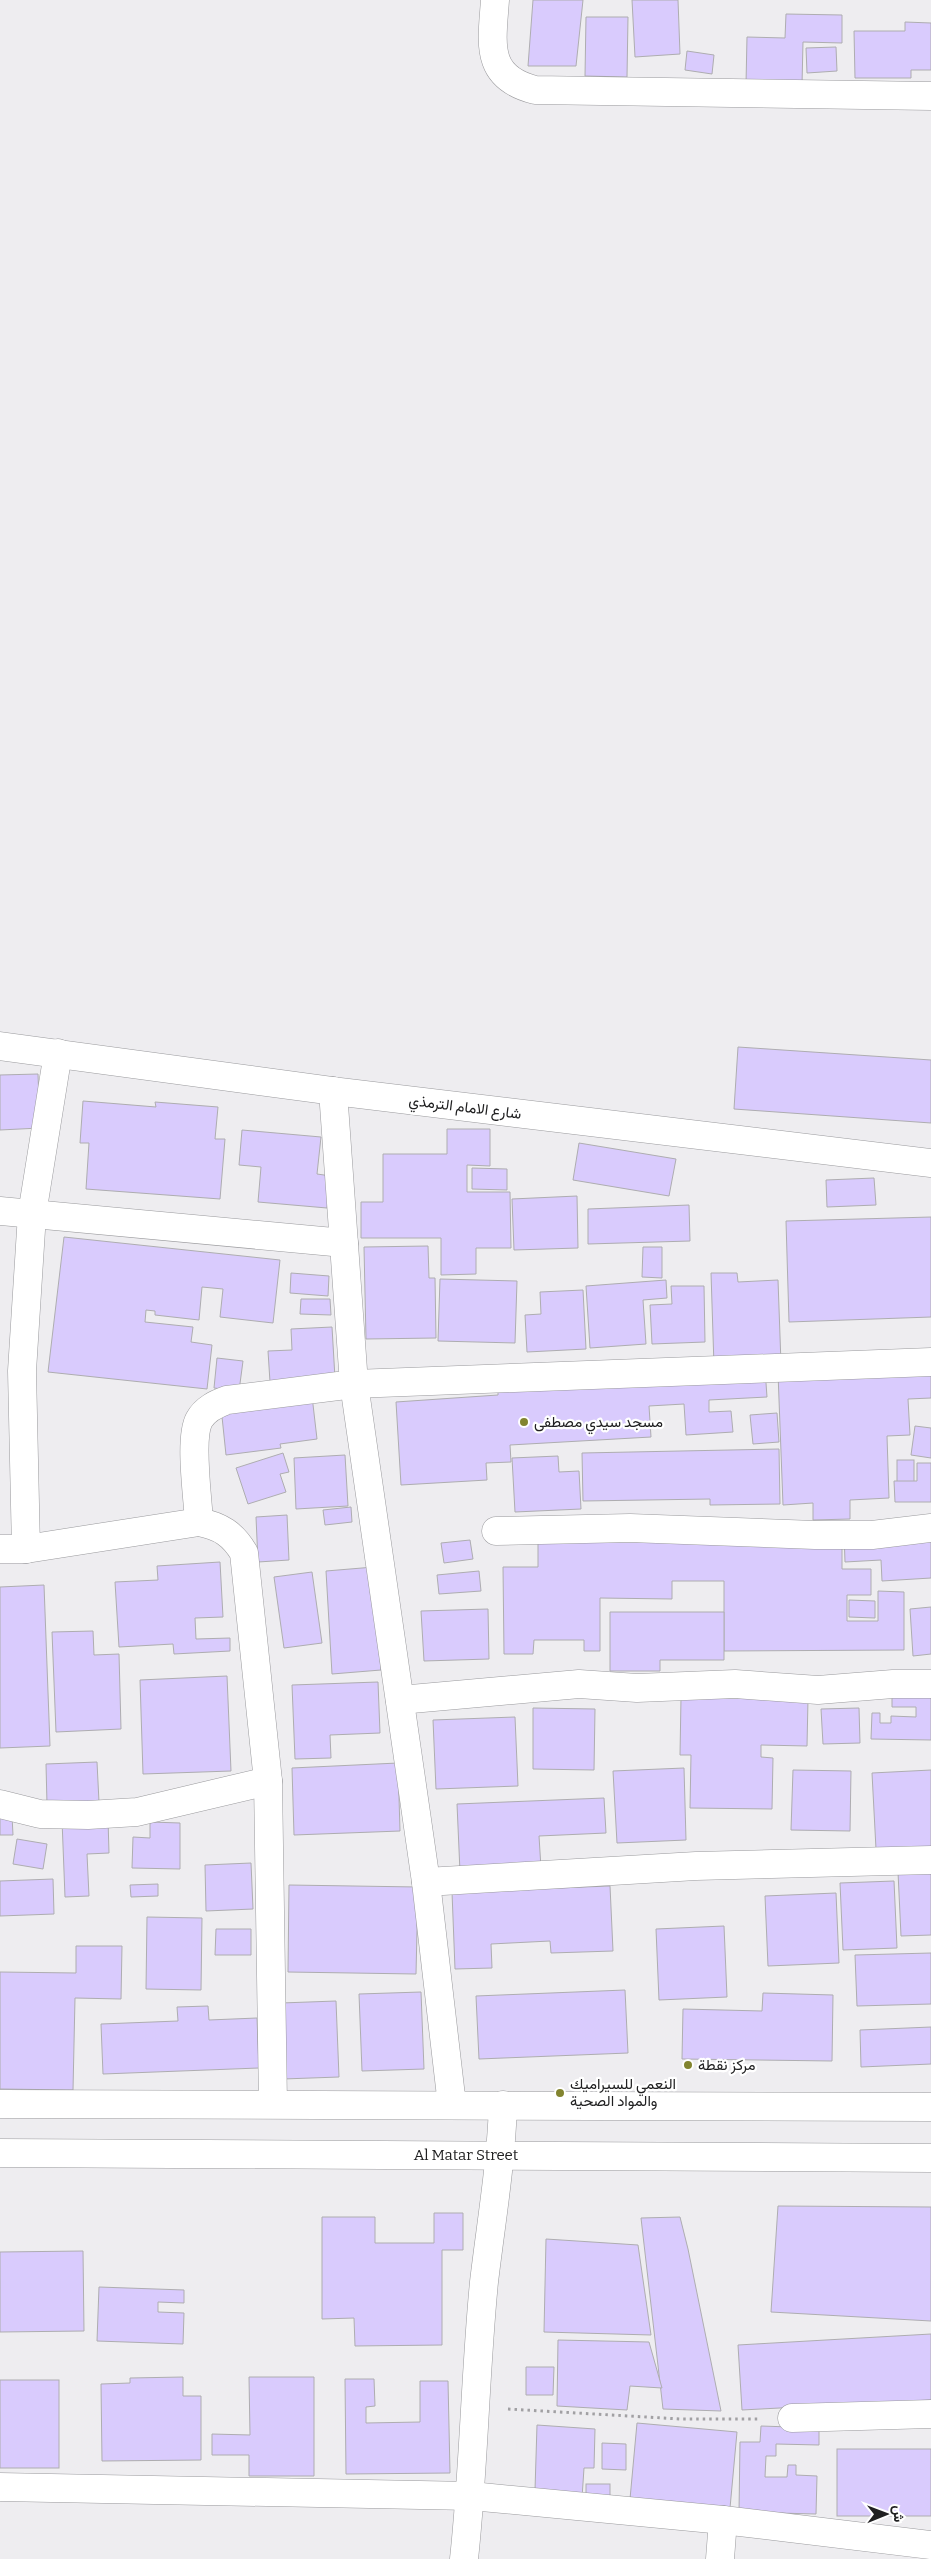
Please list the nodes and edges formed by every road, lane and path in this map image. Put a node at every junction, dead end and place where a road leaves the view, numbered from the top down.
1 (495, 0) edge
2 (931, 96) edge
3 (0, 1046) edge
4 (58, 1054) junction
5 (333, 1091) junction
6 (931, 1163) edge
7 (0, 1211) edge
8 (32, 1214) junction
9 (344, 1244) junction
10 (931, 1362) edge
11 (11, 1372) edge
12 (354, 1384) junction
13 (199, 1522) junction
14 (931, 1528) edge
15 (496, 1531) dead end
16 (13, 1549) edge
17 (931, 1684) edge
18 (400, 1700) junction
19 (268, 1781) junction
20 (0, 1804) edge
21 (931, 1860) edge
22 (426, 1882) junction
23 (0, 2104) edge
24 (274, 2104) junction
25 (452, 2105) junction
26 (503, 2105) junction
27 (931, 2107) edge
28 (0, 2154) edge
29 (501, 2155) junction
30 (931, 2158) edge
31 (477, 2407) junction
32 (931, 2414) edge
33 (792, 2418) joint
34 (0, 2487) edge
35 (471, 2496) junction
36 (723, 2520) junction
37 (931, 2545) edge
38 (464, 2559) edge
39 (720, 2559) edge

1 - 2 street
3 - 4 street, شارع الامام الترمذي
4 - 5 street, شارع الامام الترمذي
4 - 8 street
5 - 6 street, شارع الامام الترمذي
5 - 9 street
7 - 8 street
8 - 9 street
8 - 11 street
9 - 12 street
10 - 12 street
11 - 16 street
12 - 13 street
12 - 18 street
13 - 16 street
13 - 19 street
14 - 15 street
17 - 18 street
18 - 22 street
19 - 20 street
19 - 24 street
21 - 22 street
22 - 25 street
23 - 24 street
24 - 25 street
25 - 26 street
26 - 27 street
26 - 29 street
28 - 29 street, Al Matar Street
29 - 30 street, Al Matar Street
29 - 31 street
31 - 33 path
31 - 35 street
32 - 33 street
34 - 35 street
35 - 36 street
35 - 38 street
36 - 37 street
36 - 39 street

